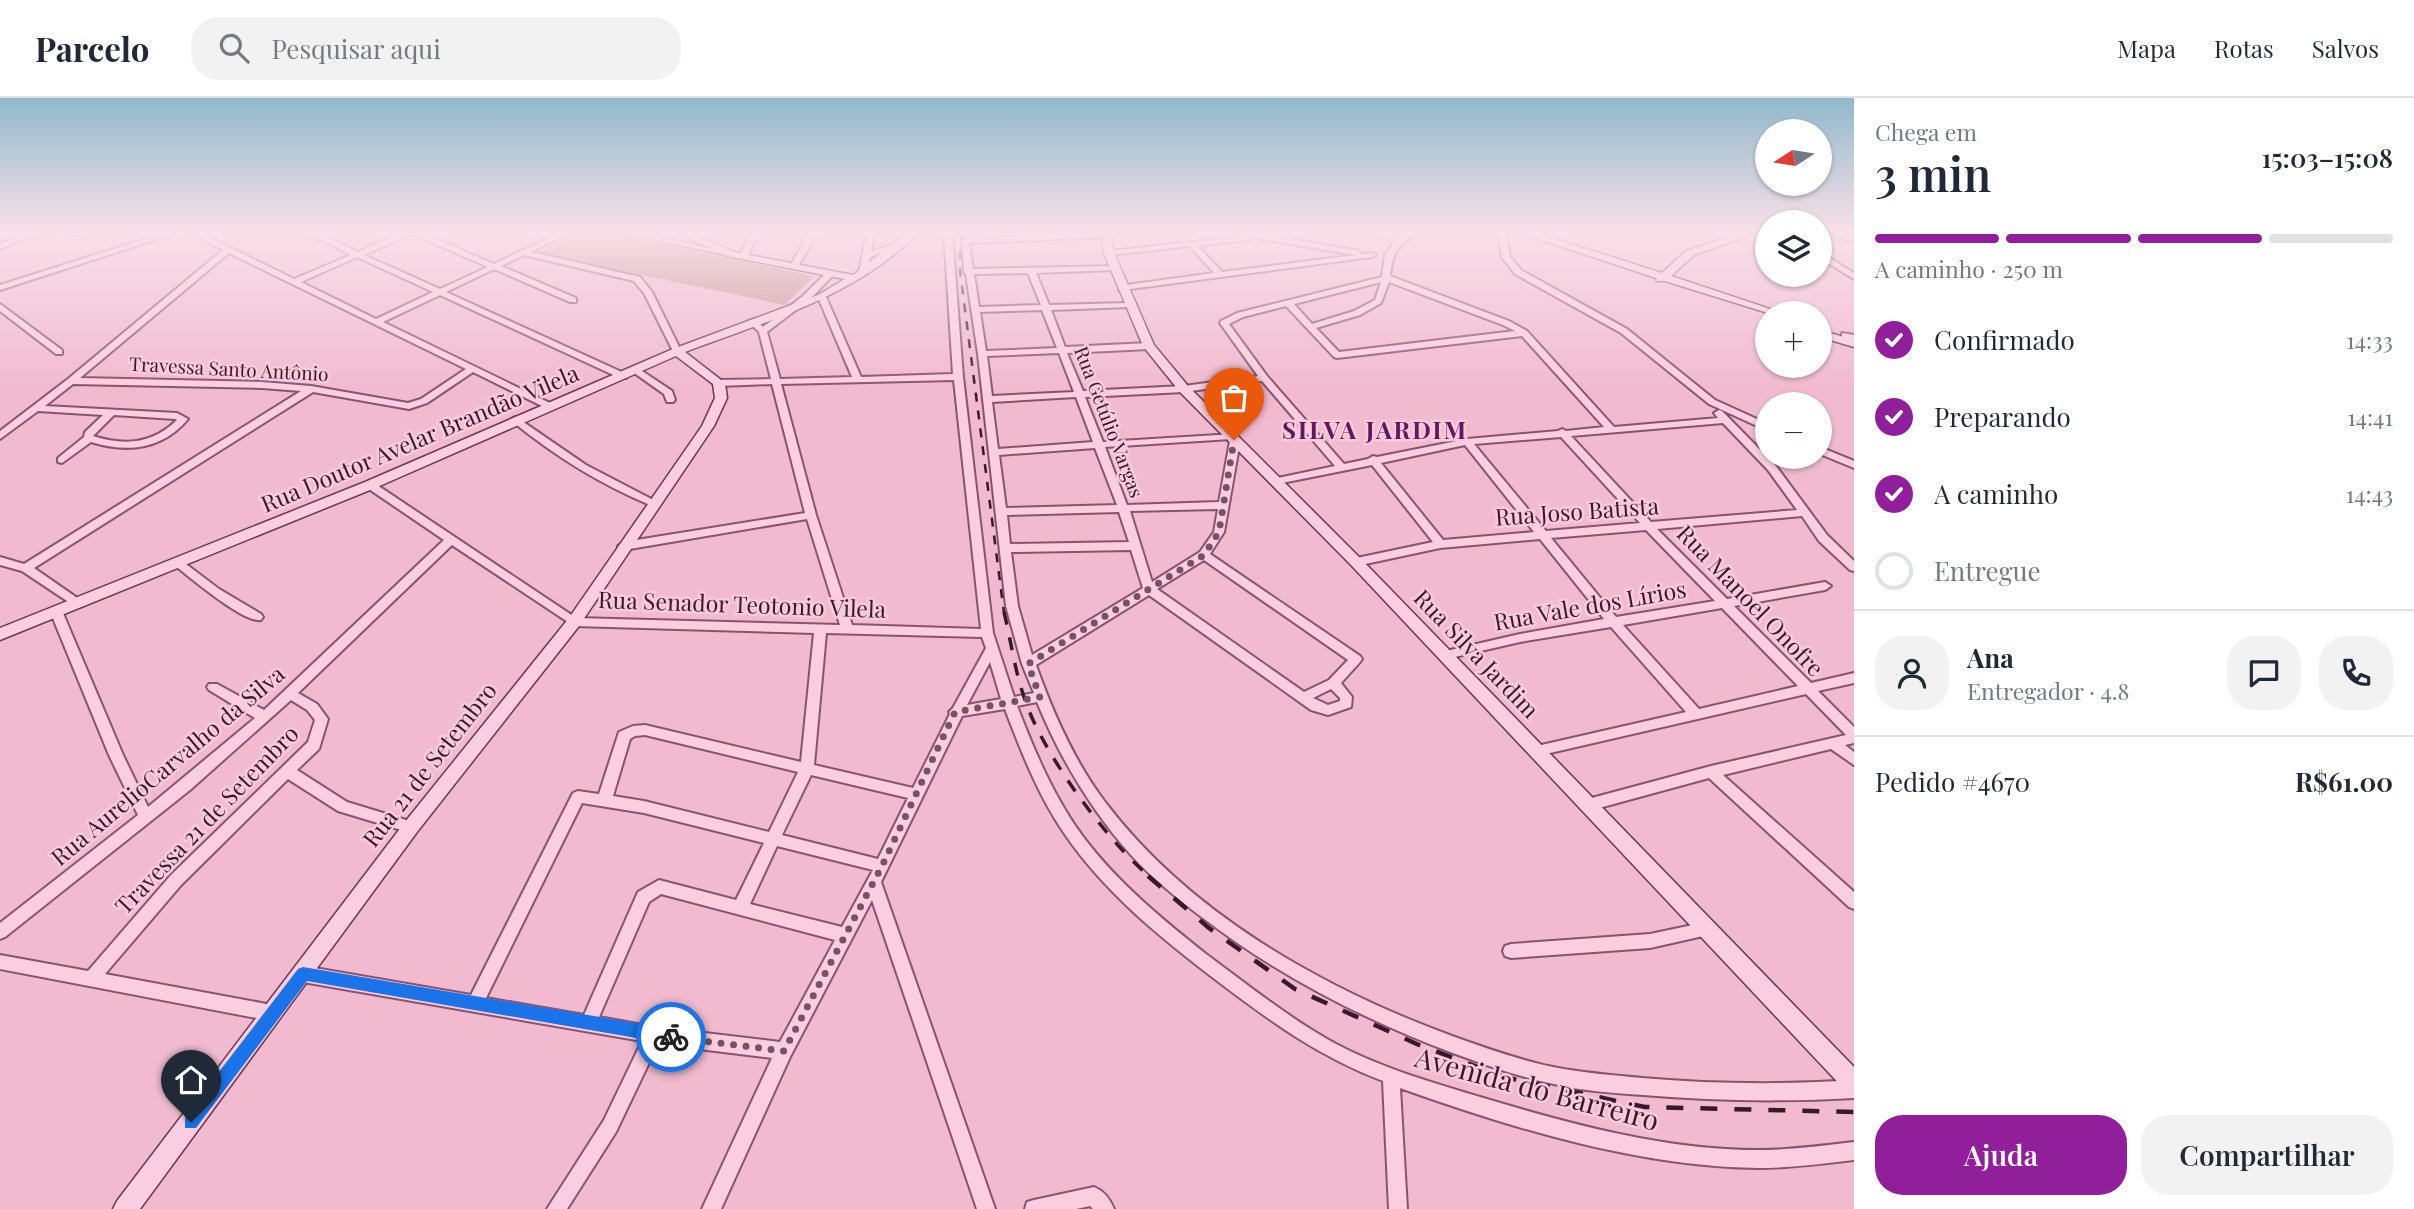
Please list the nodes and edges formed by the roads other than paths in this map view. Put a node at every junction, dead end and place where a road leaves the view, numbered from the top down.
1 (188, 284) edge
2 (302, 284) edge
3 (423, 284) edge
4 (455, 284) edge
5 (536, 284) edge
6 (641, 284) edge
7 (819, 284) edge
8 (845, 284) edge
9 (952, 284) edge
10 (970, 284) edge
11 (1036, 284) edge
12 (1120, 284) edge
13 (1153, 284) edge
14 (1365, 284) edge
15 (1385, 284) edge
16 (1402, 284) edge
17 (1539, 284) edge
18 (1679, 284) edge
19 (1681, 284) edge
20 (1122, 288) junction
21 (439, 291) junction
22 (822, 297) junction
23 (573, 300) dead end
24 (799, 304) junction
25 (1289, 304) junction
26 (1129, 305) junction
27 (1755, 306) edge
28 (0, 307) edge
29 (1045, 307) junction
30 (975, 310) junction
31 (1755, 310) edge
32 (378, 321) junction
33 (752, 321) junction
34 (1311, 327) junction
35 (764, 331) junction
36 (1832, 332) edge
37 (1524, 333) junction
38 (1849, 339) edge
39 (1149, 345) junction
40 (1062, 349) junction
41 (677, 351) junction
42 (59, 352) dead end
43 (982, 354) junction
44 (473, 368) junction
45 (630, 373) junction
46 (958, 377) junction
47 (1264, 378) junction
48 (857, 379) junction
49 (72, 381) junction
50 (777, 381) junction
51 (719, 383) junction
52 (311, 388) junction
53 (1184, 389) junction
54 (1081, 395) junction
55 (987, 399) junction
56 (670, 400) dead end
57 (1712, 402) junction
58 (549, 406) junction
59 (37, 408) junction
60 (112, 412) junction
61 (1724, 419) junction
62 (516, 421) junction
63 (1755, 422) edge
64 (1610, 428) junction
65 (1562, 432) junction
66 (0, 436) edge
67 (89, 438) junction
68 (1233, 438) junction
69 (1467, 442) junction
70 (1100, 446) junction
71 (993, 453) junction
72 (1832, 455) edge
73 (1373, 458) junction
74 (62, 460) dead end
75 (1854, 465) edge
76 (1340, 466) junction
77 (1277, 481) junction
78 (370, 485) junction
79 (654, 503) junction
80 (1223, 505) junction
81 (1123, 507) junction
82 (1000, 512) junction
83 (1803, 513) junction
84 (811, 515) junction
85 (1649, 527) junction
86 (1542, 535) junction
87 (450, 541) junction
88 (1440, 544) junction
89 (624, 546) junction
90 (1135, 546) junction
91 (1006, 548) junction
92 (1204, 555) junction
93 (0, 561) edge
94 (178, 562) junction
95 (1356, 562) junction
96 (26, 568) junction
97 (1854, 568) edge
98 (1825, 586) dead end
99 (1149, 589) junction
100 (77, 603) junction
101 (1723, 604) junction
102 (56, 611) junction
103 (257, 617) dead end
104 (574, 622) junction
105 (1614, 623) junction
106 (820, 629) junction
107 (847, 629) junction
108 (0, 634) edge
109 (989, 641) junction
110 (1446, 655) junction
111 (1028, 664) junction
112 (1854, 678) edge
113 (1333, 683) junction
114 (213, 687) dead end
115 (1805, 688) junction
116 (290, 694) junction
117 (1040, 697) junction
118 (1302, 698) junction
119 (1009, 703) junction
120 (955, 712) junction
121 (1694, 712) junction
122 (265, 717) junction
123 (1854, 736) edge
124 (1833, 743) junction
125 (1537, 751) junction
126 (1854, 760) edge
127 (807, 768) junction
128 (289, 772) junction
129 (1711, 772) junction
130 (918, 795) junction
131 (605, 799) junction
132 (1588, 805) junction
133 (146, 817) junction
134 (411, 827) junction
135 (772, 839) junction
136 (882, 866) junction
137 (874, 882) junction
138 (659, 887) joint
139 (1854, 902) edge
140 (740, 908) junction
141 (1707, 929) junction
142 (0, 932) edge
143 (845, 935) junction
144 (1511, 951) dead end
145 (0, 962) edge
146 (303, 974) junction
147 (90, 980) junction
148 (476, 1002) junction
149 (272, 1013) junction
150 (589, 1022) junction
151 (654, 1035) junction
152 (784, 1051) junction
153 (1391, 1077) junction
154 (1854, 1083) edge
155 (1854, 1089) edge
156 (1854, 1151) edge
157 (125, 1209) edge
158 (556, 1209) edge
159 (711, 1209) edge
160 (986, 1209) edge
161 (1034, 1209) edge
162 (1105, 1209) edge
163 (1398, 1209) edge

1 - 49 street
2 - 32 street
3 - 21 street
4 - 21 street
5 - 23 street
6 - 41 street
7 - 24 street
8 - 22 street, Rua Doutor Avelar Brandão Vilela
9 - 46 street, Avenida do Barreiro
10 - 30 street
11 - 29 street, Rua Getúlio Vargas
12 - 20 street, Rua Silva Jardim
13 - 20 street
14 - 25 street
15 - 34 street
16 - 37 street
17 - 57 street
18 - 31 street
19 - 27 street
20 - 26 street, Rua Silva Jardim
21 - 32 street
21 - 45 street
22 - 24 street, Rua Doutor Avelar Brandão Vilela
22 - 48 street
24 - 33 street, Rua Doutor Avelar Brandão Vilela
24 - 35 street
25 - 34 street
25 - 47 street
26 - 29 street
26 - 39 street, Rua Silva Jardim
28 - 42 street
29 - 30 street
29 - 40 street, Rua Getúlio Vargas
30 - 43 street
32 - 44 street
33 - 35 street
33 - 41 street, Rua Doutor Avelar Brandão Vilela
34 - 37 street
35 - 50 street
36 - 38 street
37 - 64 street
39 - 40 street
39 - 53 street, Rua Silva Jardim
40 - 43 street
40 - 54 street, Rua Getúlio Vargas
41 - 45 street, Rua Doutor Avelar Brandão Vilela
41 - 51 street
43 - 55 street
44 - 52 street, Travessa Santo Antônio
44 - 58 street
45 - 56 street
45 - 58 street, Rua Doutor Avelar Brandão Vilela
46 - 48 street
46 - 109 street, Avenida do Barreiro
47 - 53 street
47 - 76 street
48 - 50 street
49 - 52 street, Travessa Santo Antônio
49 - 59 street
50 - 51 street
50 - 84 street
51 - 79 street, Rua 21 de Setembro
52 - 96 street
53 - 54 street
53 - 68 street, Rua Silva Jardim
54 - 55 street
54 - 70 street, Rua Getúlio Vargas
55 - 71 street
57 - 61 street
57 - 63 street
58 - 62 street, Rua Doutor Avelar Brandão Vilela
59 - 60 street
59 - 66 street
60 - 67 street
60 - 67 street
61 - 64 street
61 - 83 street
62 - 78 street, Rua Doutor Avelar Brandão Vilela
62 - 79 street
64 - 65 street
65 - 69 street
65 - 85 street, Rua Manoel Onofre
67 - 74 street
68 - 70 street
68 - 77 street, Rua Silva Jardim
68 - 80 street
69 - 73 street
69 - 86 street
70 - 71 street
70 - 81 street, Rua Getúlio Vargas
71 - 82 street
72 - 75 street
73 - 76 street
73 - 88 street
76 - 77 street
77 - 95 street, Rua Silva Jardim
78 - 87 street, Rua Senador Teotonio Vilela
78 - 94 street, Rua Doutor Avelar Brandão Vilela
79 - 89 street, Rua 21 de Setembro
80 - 81 street
80 - 92 street
81 - 82 street
81 - 90 street, Rua Getúlio Vargas
82 - 91 street
83 - 85 street, Rua Joso Batista
83 - 97 street
84 - 89 street
84 - 107 street
85 - 86 street, Rua Joso Batista
85 - 101 street, Rua Manoel Onofre
86 - 88 street, Rua Joso Batista
86 - 105 street
87 - 104 street, Rua Senador Teotonio Vilela
87 - 116 street, Rua AurelioCarvalho da Silva
88 - 95 street, Rua Joso Batista
89 - 104 street, Rua 21 de Setembro
90 - 91 street
90 - 99 street, Rua Getúlio Vargas
91 - 111 street
92 - 99 street
92 - 113 street
93 - 96 street
94 - 100 street, Rua Doutor Avelar Brandão Vilela
94 - 103 street
95 - 110 street, Rua Silva Jardim
96 - 100 street
98 - 101 street, Rua Vale dos Lírios
99 - 111 street
99 - 118 street
100 - 102 street, Rua Doutor Avelar Brandão Vilela
101 - 105 street, Rua Vale dos Lírios
101 - 115 street, Rua Manoel Onofre
102 - 108 street, Rua Doutor Avelar Brandão Vilela
102 - 133 street
104 - 106 street, Rua Senador Teotonio Vilela
104 - 134 street, Rua 21 de Setembro
105 - 110 street, Rua Vale dos Lírios
105 - 121 street
106 - 107 street, Rua Senador Teotonio Vilela
106 - 127 street
107 - 109 street, Rua Senador Teotonio Vilela
109 - 119 street, Avenida do Barreiro
109 - 120 street
110 - 125 street, Rua Silva Jardim
111 - 117 street
112 - 115 street
113 - 118 street
113 - 118 street
114 - 122 street
115 - 121 street
115 - 123 street, Rua Manoel Onofre
116 - 122 street, Rua AurelioCarvalho da Silva
116 - 128 street, Travessa 21 de Setembro
117 - 119 street
117 - 155 street
119 - 120 street
119 - 153 street, Avenida do Barreiro
120 - 130 street
121 - 125 street
122 - 133 street, Rua AurelioCarvalho da Silva
123 - 124 street
124 - 126 street
124 - 129 street
125 - 132 street, Rua Silva Jardim
127 - 130 street
127 - 131 street
127 - 135 street
128 - 134 street
128 - 147 street, Travessa 21 de Setembro
129 - 132 street
129 - 139 street
130 - 136 street
131 - 135 street
131 - 148 street
132 - 141 street, Rua Silva Jardim
133 - 142 street, Rua AurelioCarvalho da Silva
134 - 146 street, Rua 21 de Setembro
135 - 136 street
135 - 140 street
136 - 137 street
137 - 143 street
137 - 160 street
138 - 140 street
138 - 150 street
140 - 143 street
141 - 144 street
141 - 154 street, Rua Silva Jardim
143 - 152 street
145 - 147 street
146 - 148 street
146 - 149 street, Rua 21 de Setembro
147 - 149 street
148 - 150 street
149 - 157 street, Rua 21 de Setembro
150 - 151 street
151 - 152 street
151 - 158 street
152 - 159 street
153 - 156 street, Avenida do Barreiro
153 - 163 street
161 - 162 street

